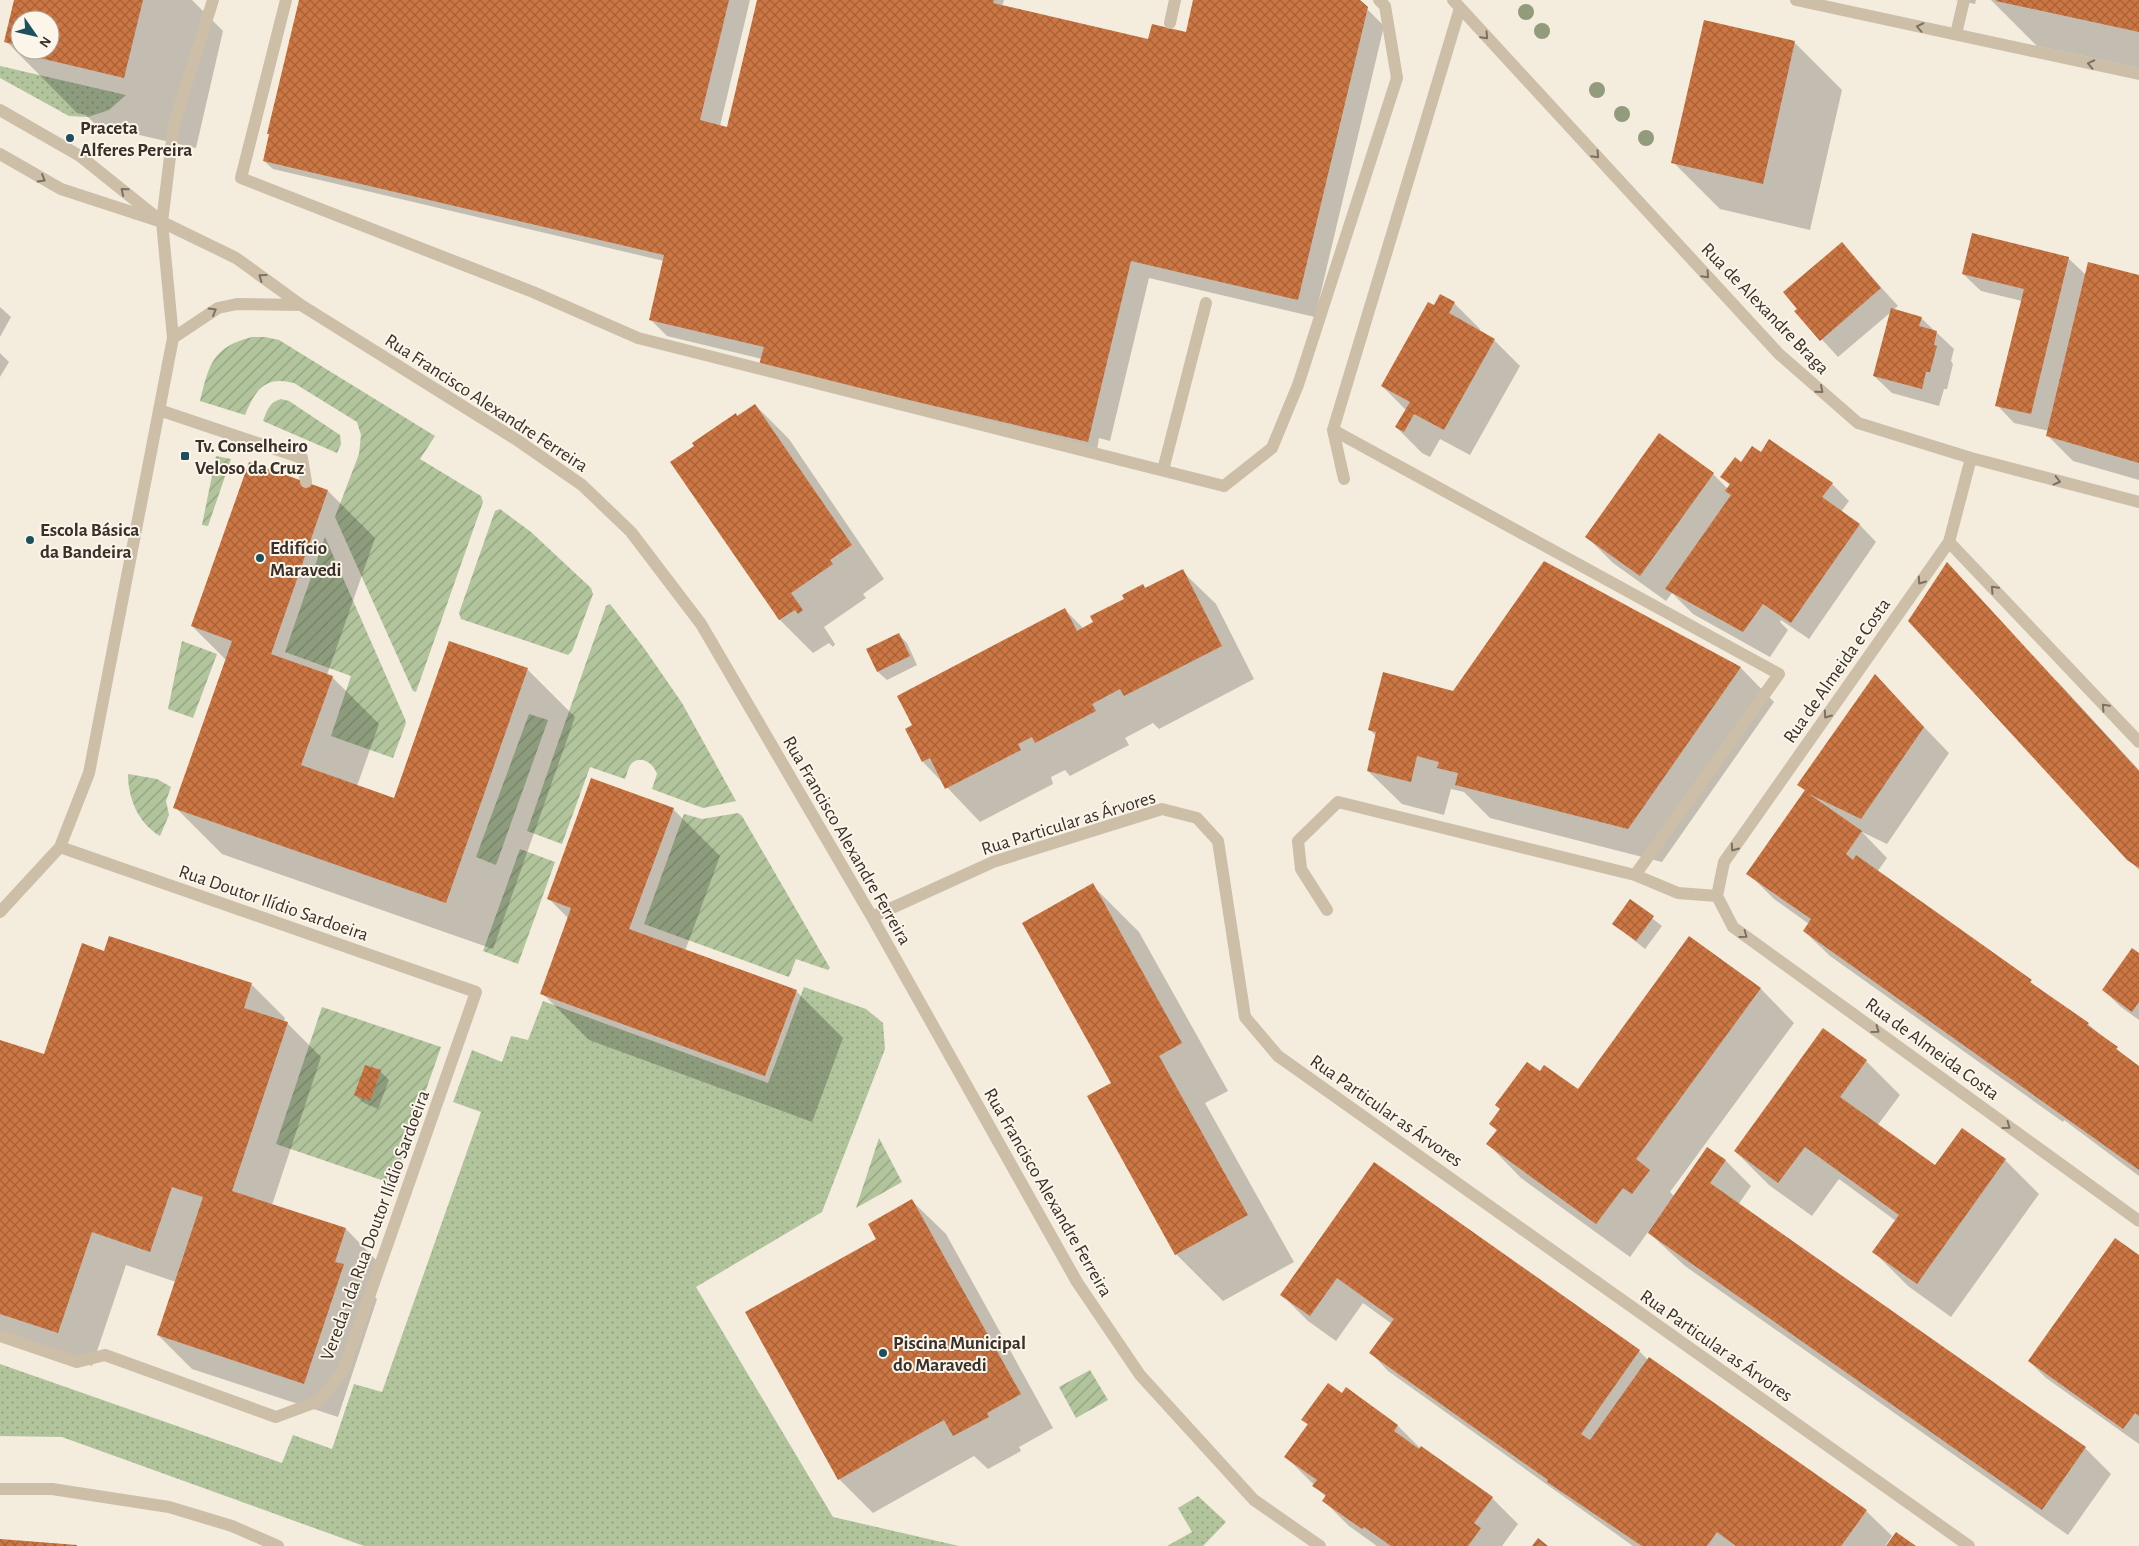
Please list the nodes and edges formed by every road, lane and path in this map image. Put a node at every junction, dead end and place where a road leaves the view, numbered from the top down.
1 (213, 0) edge
2 (286, 0) edge
3 (1176, 0) edge
4 (1379, 0) edge
5 (1796, 0) edge
6 (1964, 0) edge
7 (1456, 4) edge
8 (1170, 23) dead end
9 (1956, 34) junction
10 (2139, 74) edge
11 (0, 110) edge
12 (0, 154) edge
13 (162, 222) junction
14 (1206, 303) dead end
15 (301, 305) junction
16 (173, 338) junction
17 (159, 410) junction
18 (1333, 430) junction
19 (1971, 458) junction
20 (1163, 470) junction
21 (1344, 479) dead end
22 (306, 482) dead end
23 (2139, 502) edge
24 (1948, 542) junction
25 (2139, 742) edge
26 (60, 847) junction
27 (1635, 875) junction
28 (1717, 896) junction
29 (1327, 910) dead end
30 (0, 912) edge
31 (872, 917) junction
32 (476, 992) joint
33 (2139, 1221) edge
34 (0, 1336) edge
35 (0, 1489) edge
36 (278, 1546) edge
37 (1320, 1546) edge
38 (1969, 1546) edge

1 - 13 street
2 - 20 street
3 - 8 street
4 - 20 street
9 -> 5 street
6 - 9 street
7 - 18 street
7 -> 19 street, Rua de Alexandre Braga
10 -> 9 street
13 -> 11 street
12 -> 13 street
15 -> 13 street, Rua Francisco Alexandre Ferreira
13 - 16 street
14 - 20 street
16 -> 15 street
15 - 31 street, Rua Francisco Alexandre Ferreira
16 - 17 street
17 - 22 street
17 - 26 street
18 - 21 street
18 - 27 street
19 -> 23 street, Rua de Alexandre Braga
19 - 24 street, Rua de Almeida e Costa
25 -> 24 street
24 -> 28 street, Rua de Almeida e Costa
26 - 30 street
26 - 32 street, Rua Doutor Ilídio Sardoeira
27 - 28 street
27 - 29 street
28 -> 33 street, Rua de Almeida Costa
31 - 37 street, Rua Francisco Alexandre Ferreira
31 - 38 street, Rua Particular as Árvores
32 - 34 street, Vereda 1 da Rua Doutor Ilídio Sardoeira
35 - 36 street

